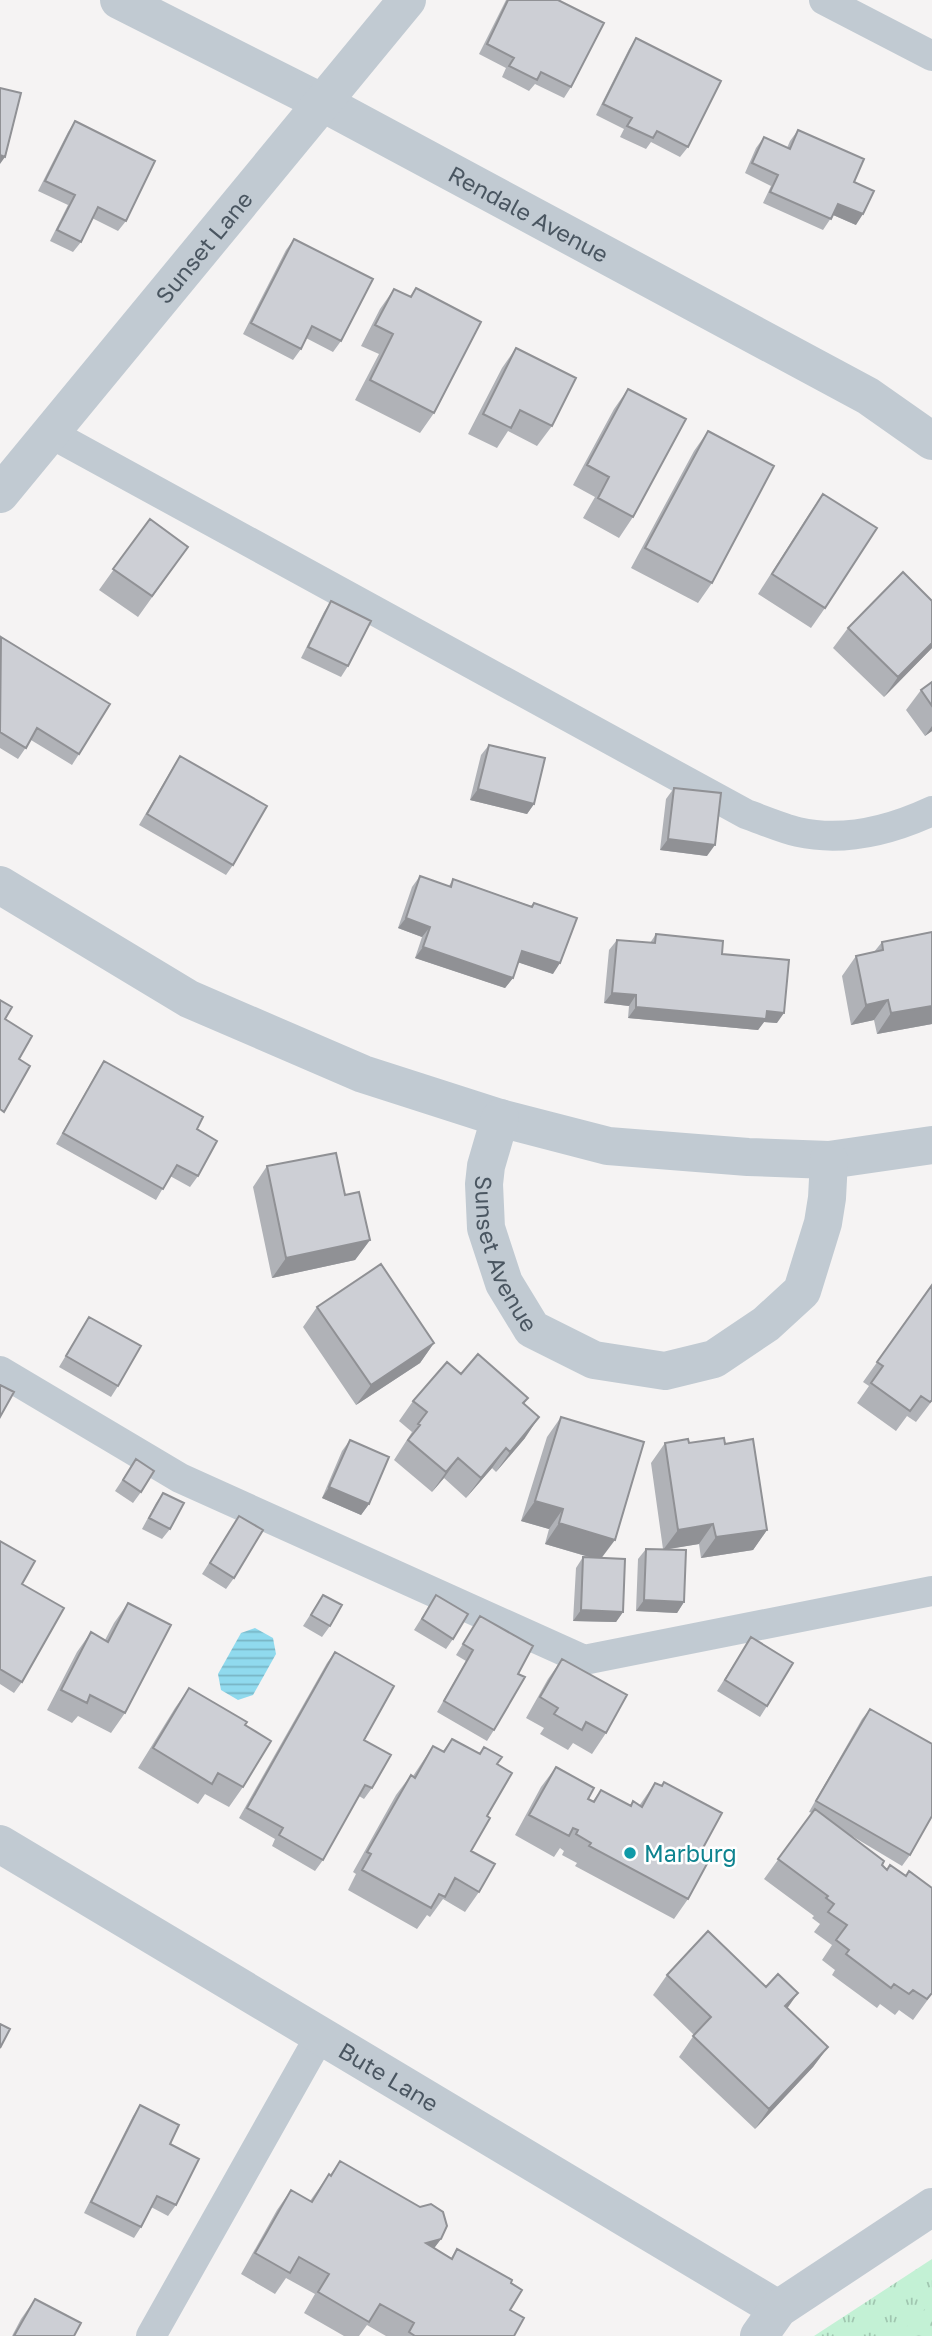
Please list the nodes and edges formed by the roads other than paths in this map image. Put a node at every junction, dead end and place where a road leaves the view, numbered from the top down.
1 (119, 0) edge
2 (407, 0) edge
3 (824, 0) edge
4 (932, 56) edge
5 (323, 103) junction
6 (50, 433) junction
7 (932, 441) edge
8 (0, 494) edge
9 (932, 811) edge
10 (0, 885) edge
11 (500, 1118) junction
12 (932, 1145) edge
13 (829, 1160) junction
14 (0, 1371) edge
15 (932, 1591) edge
16 (0, 1844) edge
17 (320, 2036) junction
18 (932, 2207) edge
19 (769, 2323) edge
20 (151, 2336) edge

1 - 5 street, Rendale Avenue
2 - 5 street, Sunset Lane
3 - 4 lane
5 - 6 street, Sunset Lane
5 - 7 street, Rendale Avenue
6 - 8 street, Sunset Lane
6 - 9 lane
10 - 11 street
11 - 13 street
11 - 13 street, Sunset Avenue
12 - 13 street
14 - 15 lane
16 - 17 street, Bute Lane
17 - 19 street, Bute Lane
17 - 20 lane
18 - 19 street

